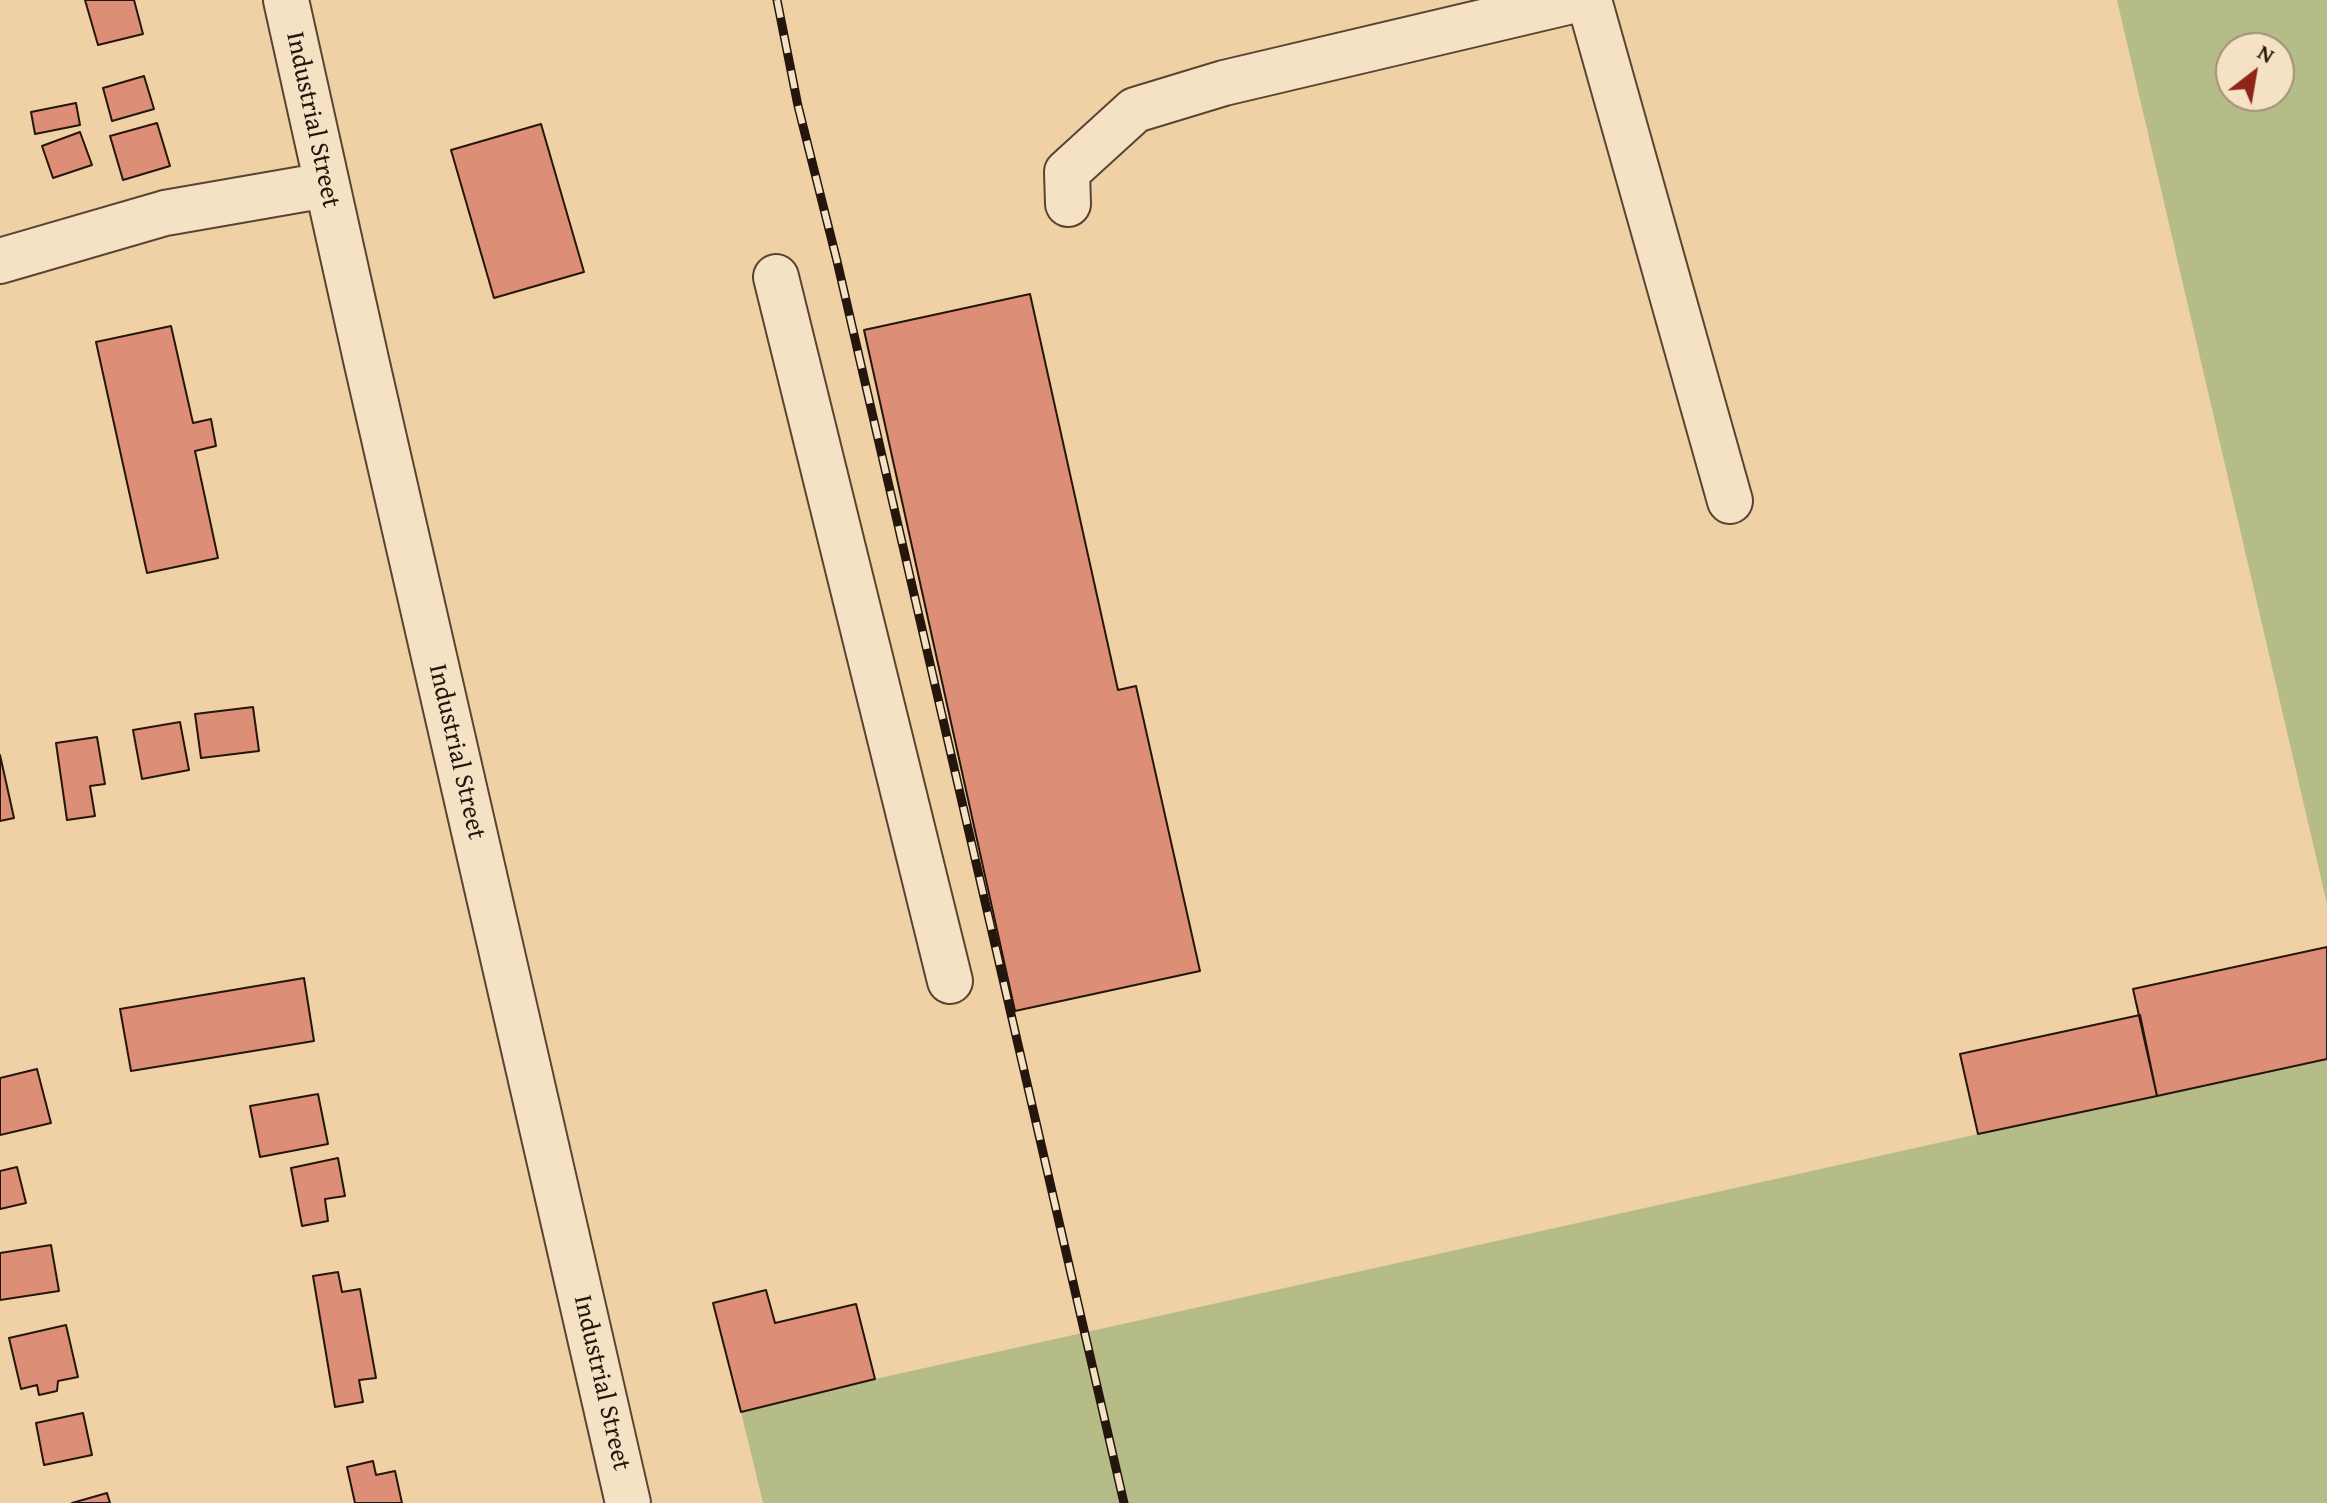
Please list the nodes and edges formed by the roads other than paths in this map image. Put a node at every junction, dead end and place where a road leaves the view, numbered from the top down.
1 (286, 0) edge
2 (1576, 0) edge
3 (1589, 0) edge
4 (326, 185) junction
5 (1068, 204) dead end
6 (0, 261) edge
7 (776, 277) dead end
8 (1730, 501) dead end
9 (950, 981) dead end
10 (628, 1503) edge

1 - 4 street, Industrial Street
2 - 5 street
3 - 8 street
4 - 6 street
4 - 10 street, Industrial Street
7 - 9 street

